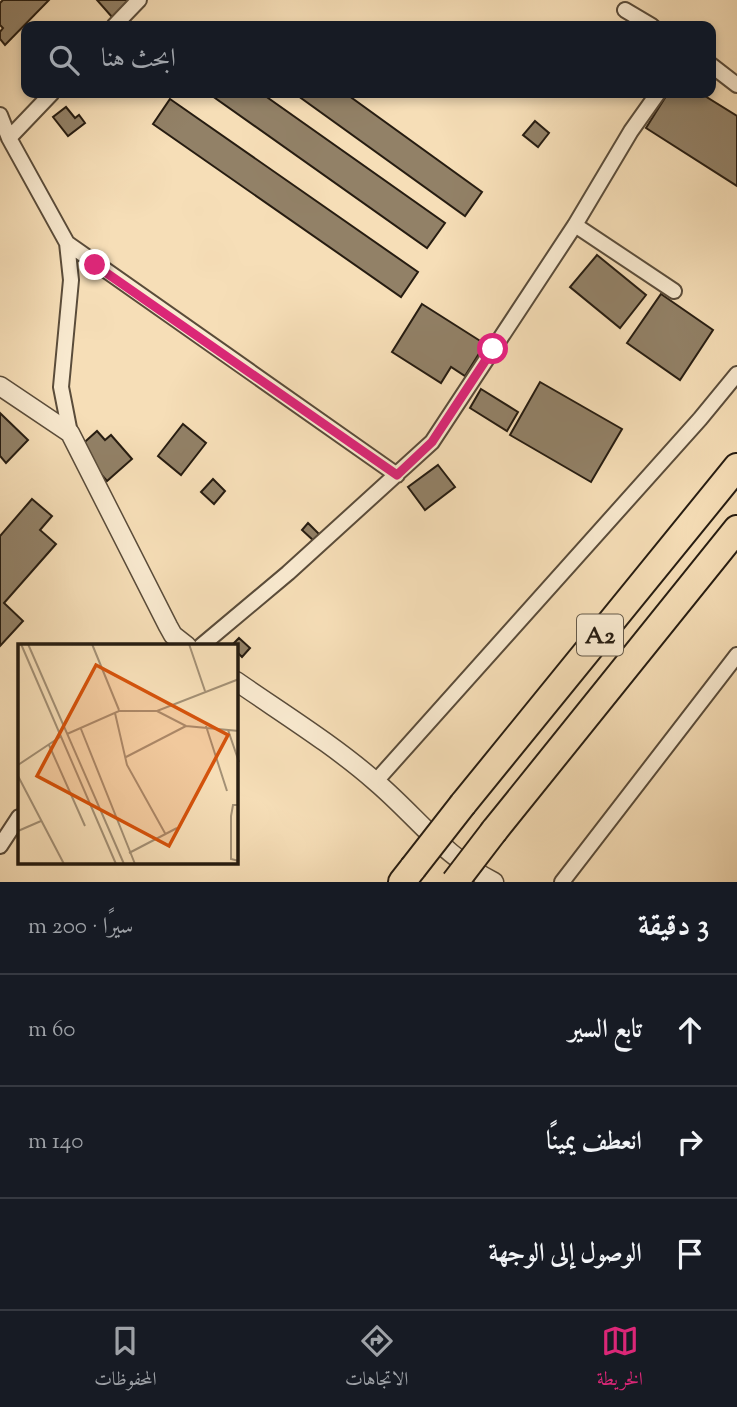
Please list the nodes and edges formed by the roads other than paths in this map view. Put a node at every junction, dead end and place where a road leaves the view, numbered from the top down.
1 (139, 0) edge
2 (625, 10) dead end
3 (119, 21) edge
4 (644, 21) edge
5 (716, 69) edge
6 (737, 85) edge
7 (47, 98) edge
8 (654, 98) edge
9 (0, 115) edge
10 (9, 138) junction
11 (575, 226) junction
12 (67, 243) junction
13 (674, 291) dead end
14 (737, 374) edge
15 (0, 386) edge
16 (70, 433) junction
17 (737, 467) edge
18 (397, 475) junction
19 (737, 529) edge
20 (175, 642) edge
21 (203, 644) edge
22 (737, 655) edge
23 (238, 682) edge
24 (376, 781) junction
25 (18, 819) edge
26 (0, 846) edge
27 (407, 875) edge
28 (455, 882) edge
29 (494, 882) edge
30 (562, 882) edge

1 - 3 street
2 - 4 street
5 - 6 street
7 - 10 street
8 - 11 street
9 - 10 street
10 - 12 street
11 - 13 street
11 - 18 street
12 - 16 street
12 - 18 street
14 - 24 street
15 - 16 street
16 - 20 street
17 - 27 highway, A2, bridge
18 - 21 street
19 - 28 highway, A2, bridge
22 - 30 street
23 - 24 street
24 - 29 street
25 - 26 street

